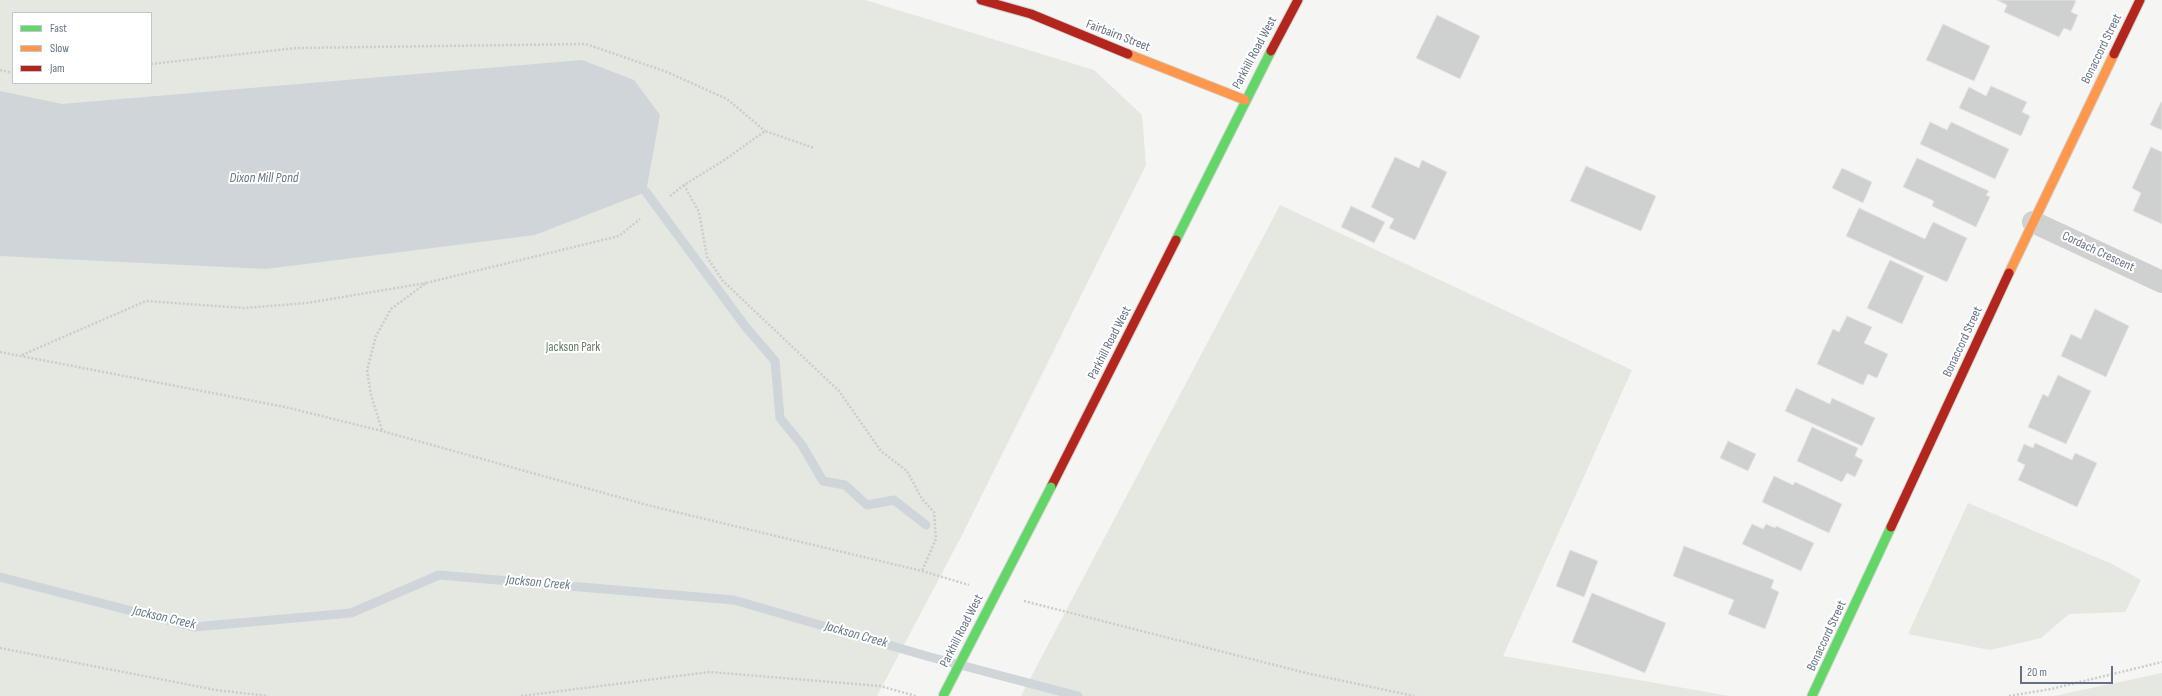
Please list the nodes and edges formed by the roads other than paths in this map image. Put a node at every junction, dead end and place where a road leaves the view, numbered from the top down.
1 (981, 0) edge
2 (1298, 0) edge
3 (2140, 0) edge
4 (1244, 100) junction
5 (2033, 222) junction
6 (2162, 282) edge
7 (943, 696) edge
8 (1812, 696) edge

1 - 4 main road, Fairbairn Street
2 - 4 main road, Parkhill Road West
3 - 5 main road, Bonaccord Street
4 - 7 main road, Parkhill Road West, bridge
5 - 6 street, Cordach Crescent
5 - 8 main road, Bonaccord Street

